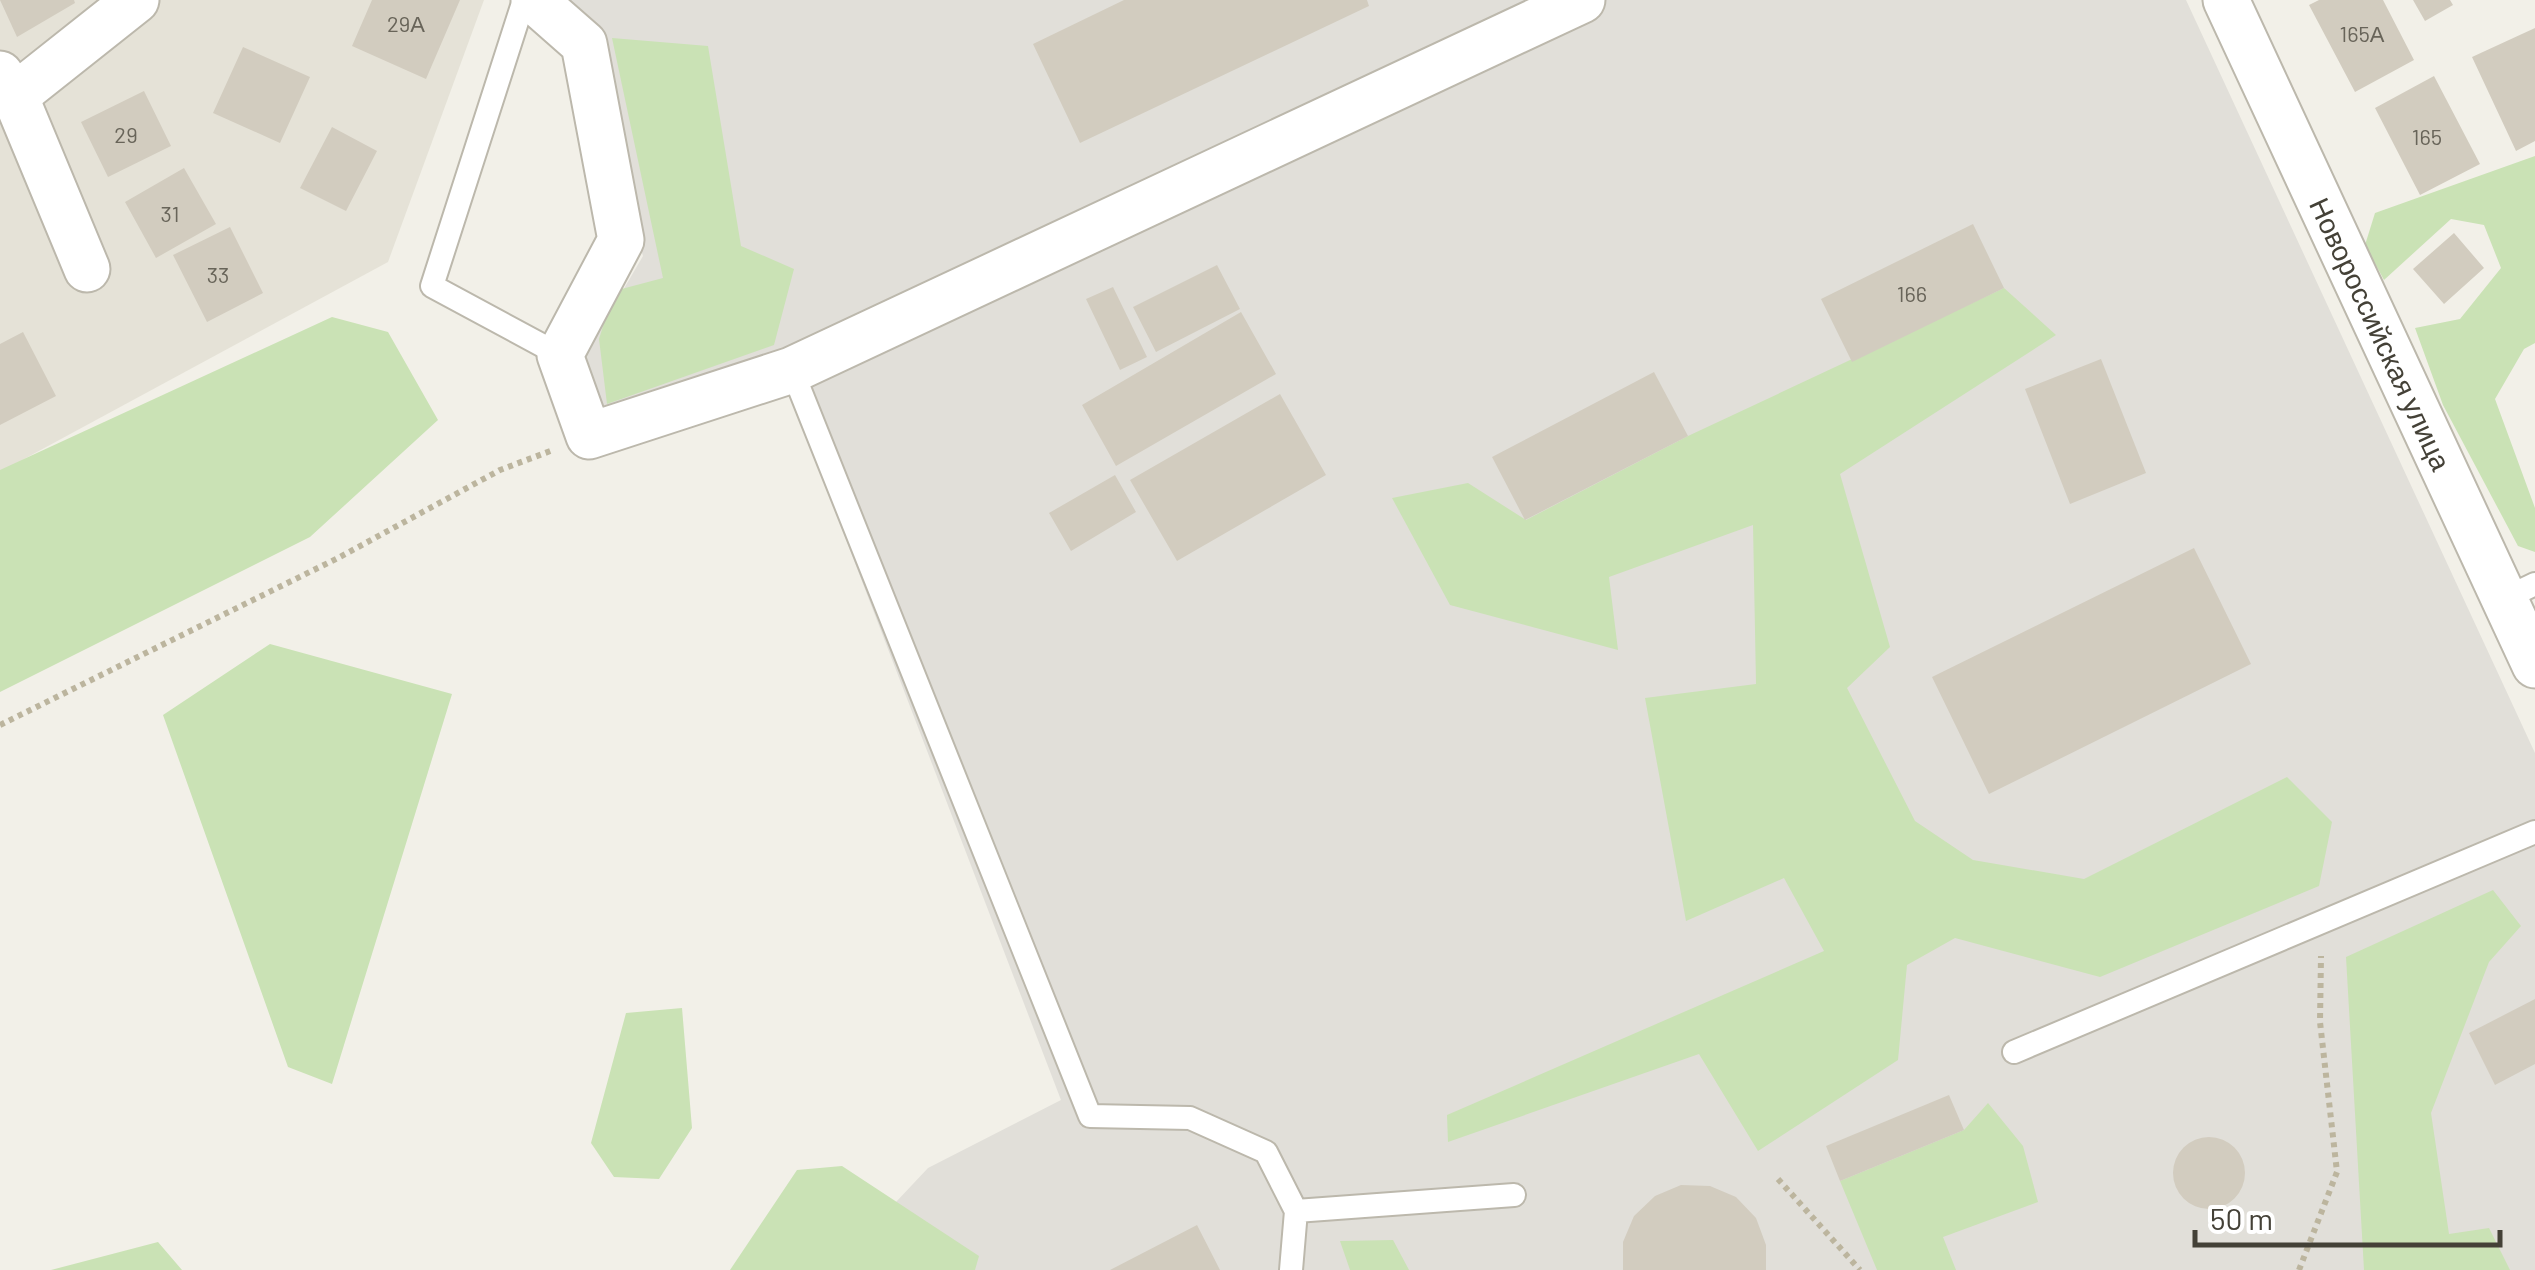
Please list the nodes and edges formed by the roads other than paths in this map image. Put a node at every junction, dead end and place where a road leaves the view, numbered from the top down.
1 (136, 0) edge
2 (524, 0) edge
3 (534, 0) edge
4 (1582, 0) edge
5 (2226, 0) edge
6 (7, 85) edge
7 (87, 269) dead end
8 (560, 354) junction
9 (792, 370) junction
10 (2520, 592) edge
11 (2535, 665) edge
12 (2535, 832) edge
13 (2014, 1052) dead end
14 (1514, 1195) dead end
15 (1296, 1211) junction
16 (1291, 1270) edge

1 - 6 street
2 - 8 lane
3 - 8 street
4 - 9 street
5 - 10 street, Новороссийская улица
6 - 7 street
8 - 9 street
9 - 15 lane
10 - 11 street, Новороссийская улица
12 - 13 lane
14 - 15 lane
15 - 16 lane

